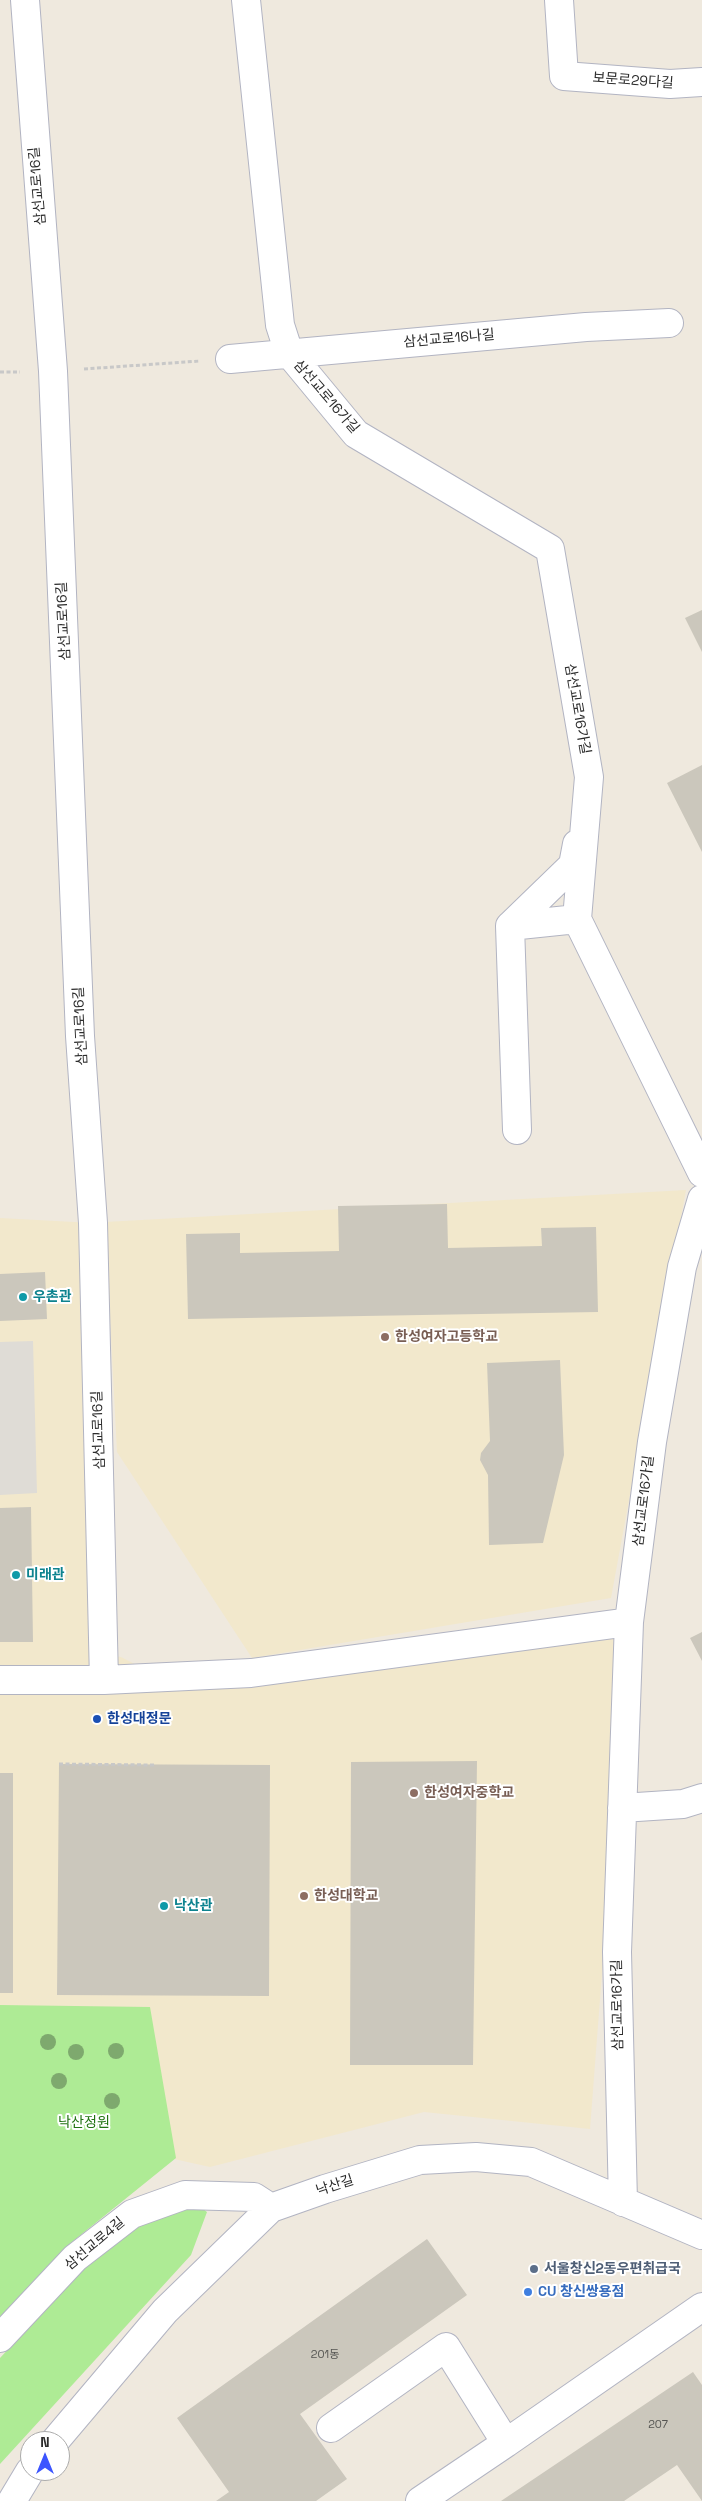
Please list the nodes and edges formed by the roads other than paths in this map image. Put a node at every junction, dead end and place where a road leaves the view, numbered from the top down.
1 (25, 0) edge
2 (246, 0) edge
3 (559, 0) edge
4 (702, 82) edge
5 (669, 323) dead end
6 (289, 353) junction
7 (230, 359) road end
8 (589, 777) junction
9 (577, 918) junction
10 (510, 926) junction
11 (517, 1130) dead end
12 (702, 1173) edge
13 (702, 1199) edge
14 (629, 1622) junction
15 (0, 1680) edge
16 (104, 1680) junction
17 (702, 1798) edge
18 (622, 1808) junction
19 (624, 2202) junction
20 (271, 2208) junction
21 (702, 2235) edge
22 (702, 2306) edge
23 (0, 2338) edge
24 (331, 2428) dead end
25 (63, 2431) edge
26 (506, 2443) junction
27 (24, 2481) edge
28 (12, 2501) edge
29 (420, 2501) edge

1 - 16 street, 삼선교로16길
2 - 6 street, 삼선교로16가길
3 - 4 street, 보문로29다길
5 - 6 street, 삼선교로16나길
6 - 7 street, 삼선교로16나길
6 - 8 street, 삼선교로16가길
8 - 9 street, 삼선교로16가길
8 - 10 street, 삼선교로16가길
9 - 10 street
9 - 12 street
10 - 11 street
13 - 14 street, 삼선교로16가길
14 - 16 street
14 - 18 street, 삼선교로16가길
15 - 16 street
17 - 18 street
18 - 19 street, 삼선교로16가길
19 - 20 street, 낙산길
19 - 21 street, 낙산길
20 - 23 street, 삼선교로4길
20 - 25 street, 낙산길
22 - 26 street
24 - 26 street
26 - 29 street
27 - 28 street

